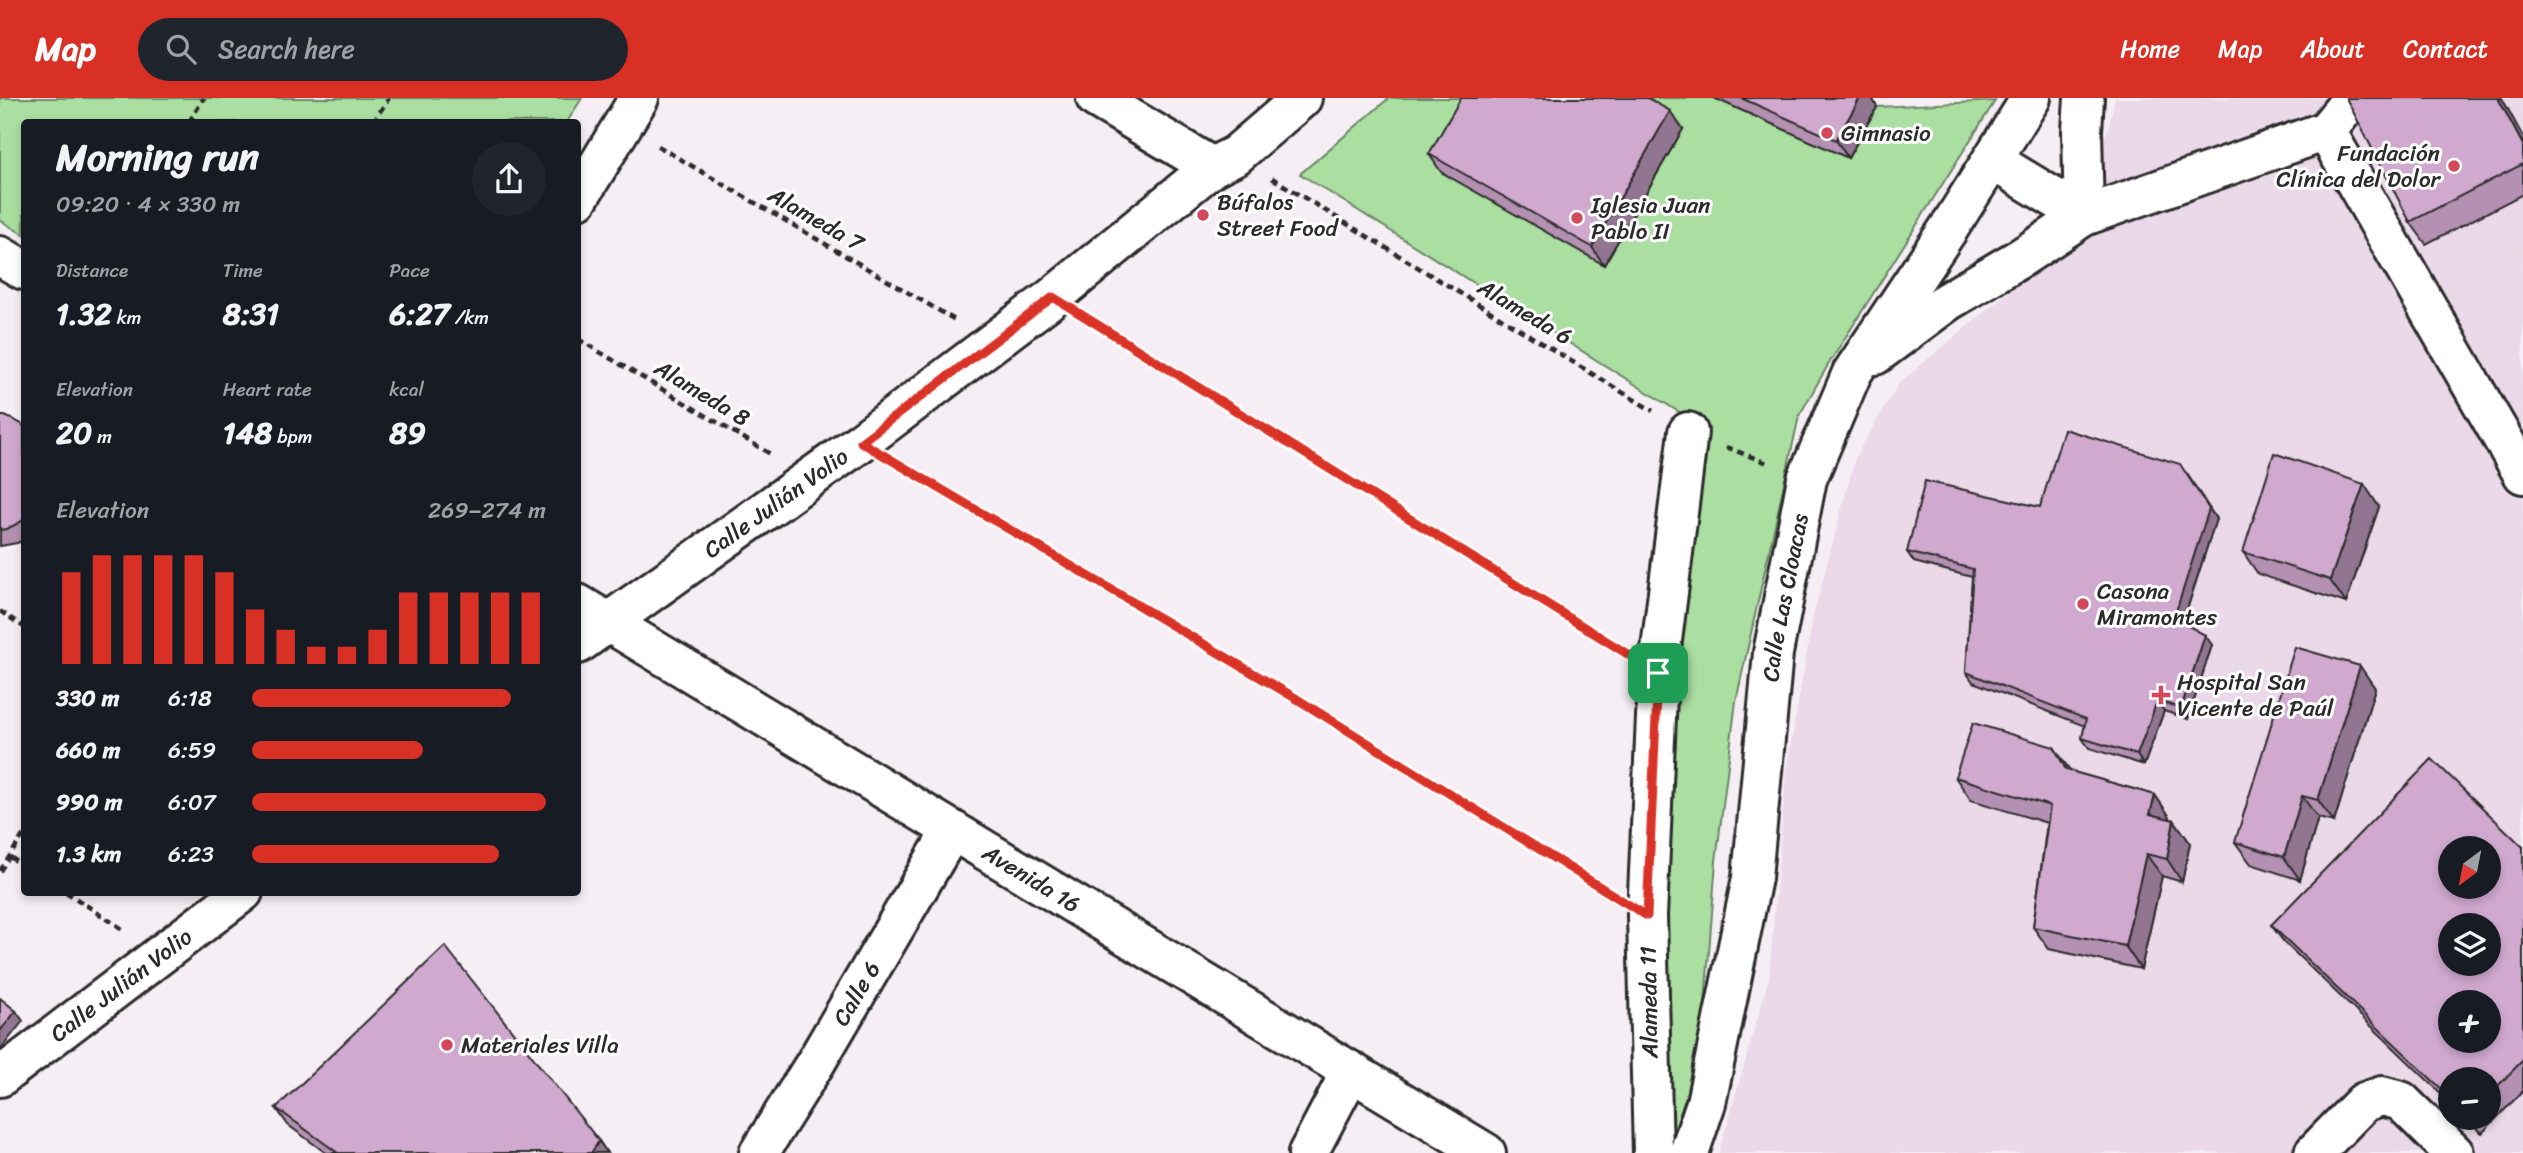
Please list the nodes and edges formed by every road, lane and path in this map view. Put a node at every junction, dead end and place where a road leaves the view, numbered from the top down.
1 (204, 98) edge
2 (389, 98) edge
3 (1096, 98) edge
4 (1302, 98) edge
5 (2031, 98) edge
6 (2084, 98) edge
7 (2353, 98) edge
8 (631, 112) edge
9 (191, 119) edge
10 (375, 119) edge
11 (2326, 131) junction
12 (1992, 160) junction
13 (1224, 161) junction
14 (581, 195) edge
15 (2084, 216) junction
16 (0, 256) edge
17 (21, 268) edge
18 (1053, 297) junction
19 (581, 341) edge
20 (992, 342) junction
21 (1852, 373) junction
22 (1688, 432) junction
23 (861, 442) junction
24 (2523, 474) edge
25 (809, 476) junction
26 (1807, 479) junction
27 (0, 611) edge
28 (588, 624) edge
29 (21, 625) edge
30 (1658, 673) junction
31 (952, 830) junction
32 (21, 839) edge
33 (10, 857) junction
34 (21, 864) edge
35 (0, 871) edge
36 (72, 896) edge
37 (238, 896) edge
38 (1647, 916) junction
39 (163, 955) junction
40 (1351, 1071) junction
41 (0, 1077) edge
42 (759, 1153) edge
43 (1308, 1153) edge
44 (1486, 1153) edge
45 (1653, 1153) edge
46 (1689, 1153) edge
47 (2314, 1153) edge
48 (2454, 1153) edge

1 - 9 path
2 - 10 path
3 - 13 street
4 - 13 street, Calle Julián Volio
5 - 12 street, Calle Las Cloacas
6 - 15 street
7 - 11 street
8 - 14 street
8 - 20 path, Alameda 7
11 - 15 street
11 - 24 street
12 - 15 street
12 - 21 street, Calle Las Cloacas
13 - 18 street, Calle Julián Volio
13 - 22 path, Alameda 6
15 - 21 street
16 - 17 street
18 - 20 street, Calle Julián Volio
18 - 30 path
19 - 25 path, Alameda 8
20 - 23 street, Calle Julián Volio
21 - 26 street, Calle Las Cloacas
22 - 26 path, Alameda 6
22 - 30 street, Alameda 11
23 - 25 street, Calle Julián Volio
23 - 38 path
25 - 28 street, Calle Julián Volio
26 - 46 street, Calle Las Cloacas
27 - 29 path
28 - 31 street, Avenida 16
30 - 38 street, Alameda 11
31 - 40 street, Avenida 16
31 - 42 street, Calle 6
32 - 33 path
33 - 34 path
33 - 35 path
36 - 39 path
37 - 39 street, Calle Julián Volio
38 - 45 street, Alameda 11
39 - 41 street, Calle Julián Volio
40 - 43 street
40 - 44 street, Avenida 16
47 - 48 street

